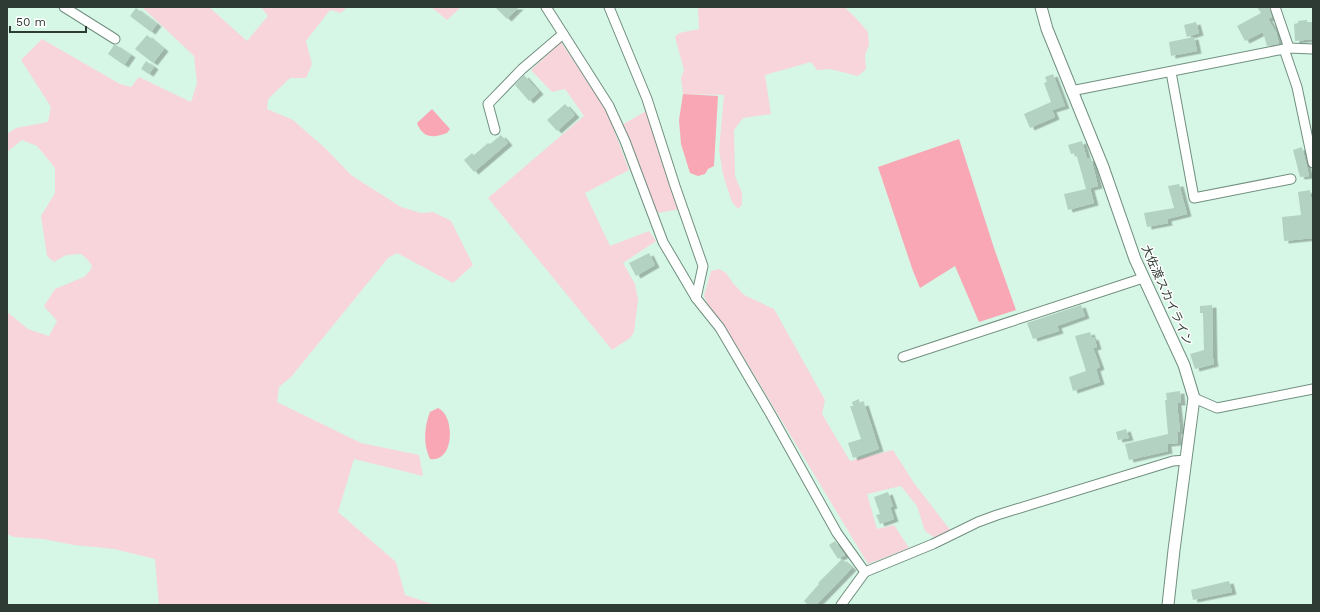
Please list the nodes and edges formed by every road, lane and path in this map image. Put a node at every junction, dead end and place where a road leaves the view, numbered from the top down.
1 (64, 7) edge
2 (546, 7) edge
3 (609, 7) edge
4 (1041, 7) edge
5 (1275, 7) edge
6 (563, 34) junction
7 (115, 39) dead end
8 (1287, 48) junction
9 (1313, 49) edge
10 (1171, 72) junction
11 (1071, 91) junction
12 (495, 130) dead end
13 (1313, 163) edge
14 (1292, 179) dead end
15 (1143, 278) junction
16 (696, 298) junction
17 (903, 357) dead end
18 (1313, 389) edge
19 (1194, 398) junction
20 (1186, 460) junction
21 (865, 572) junction
22 (841, 605) edge
23 (1168, 605) edge

1 - 7 street
2 - 6 street
3 - 16 street
4 - 11 street, 大佐渡スカイライン
5 - 8 street
6 - 12 street
6 - 16 street
8 - 9 street
8 - 10 street
8 - 13 street
10 - 11 street
10 - 14 street
11 - 15 street, 大佐渡スカイライン
15 - 17 street
15 - 19 street, 大佐渡スカイライン
16 - 21 street
18 - 19 street
19 - 20 street, 大佐渡スカイライン
20 - 21 street
20 - 23 street, 大佐渡スカイライン
21 - 22 street

